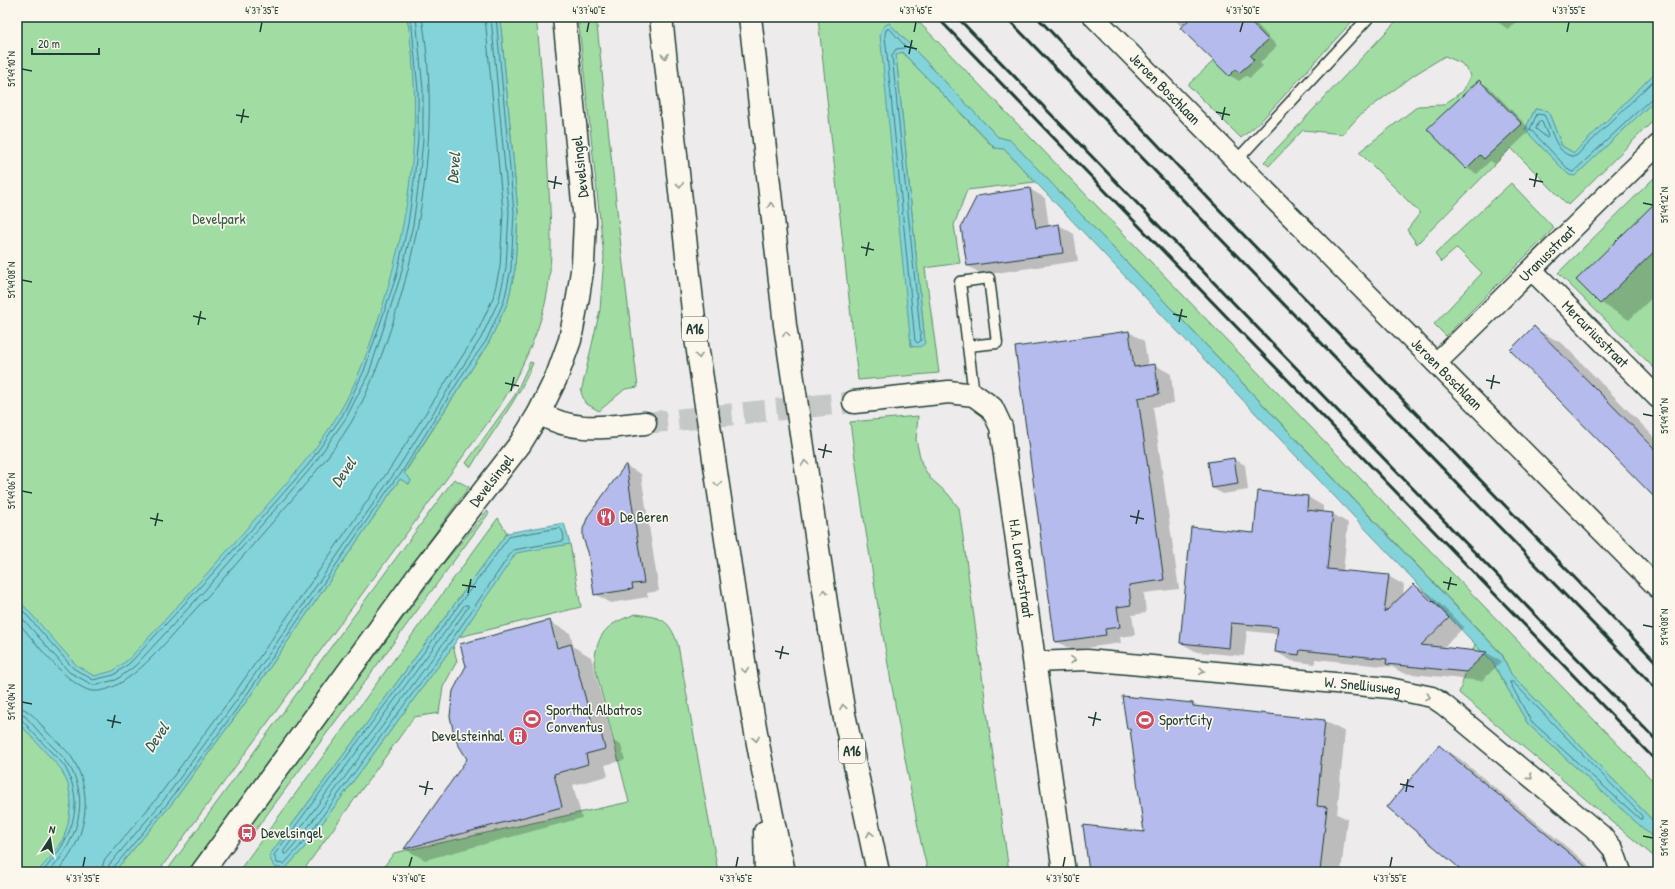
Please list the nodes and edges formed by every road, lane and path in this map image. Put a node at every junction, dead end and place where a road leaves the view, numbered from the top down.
1 (564, 17) edge
2 (661, 17) edge
3 (750, 17) edge
4 (1094, 17) edge
5 (1369, 17) edge
6 (1658, 145) edge
7 (1236, 161) junction
8 (1532, 270) junction
9 (968, 346) junction
10 (1436, 363) junction
11 (974, 395) junction
12 (1658, 398) edge
13 (854, 402) tunnel mouth
14 (539, 413) junction
15 (646, 423) tunnel mouth
16 (1658, 588) edge
17 (1034, 662) junction
18 (764, 782) junction
19 (202, 872) edge
20 (766, 872) edge
21 (784, 872) edge
22 (878, 872) edge
23 (1064, 872) edge
24 (1621, 872) edge

1 - 14 main road, Develsingel
2 -> 18 main road, A16, bridge
22 -> 3 main road, A16, bridge
4 - 7 street, Jeroen Boschlaan
5 - 7 lane
6 - 8 street, Uranusstraat
7 - 10 street, Jeroen Boschlaan
8 - 10 street, Uranusstraat
8 - 12 street, Mercuriusstraat
9 - 9 lane
9 - 11 lane
10 - 16 street, Jeroen Boschlaan
11 - 13 main road, H.A. Lorentzstraat
11 - 17 main road, H.A. Lorentzstraat
14 - 15 main road
14 - 19 main road, Develsingel
17 - 23 main road, H.A. Lorentzstraat
17 -> 24 street, W. Snelliusweg
18 - 20 main road, A16
18 - 21 main road, A16

